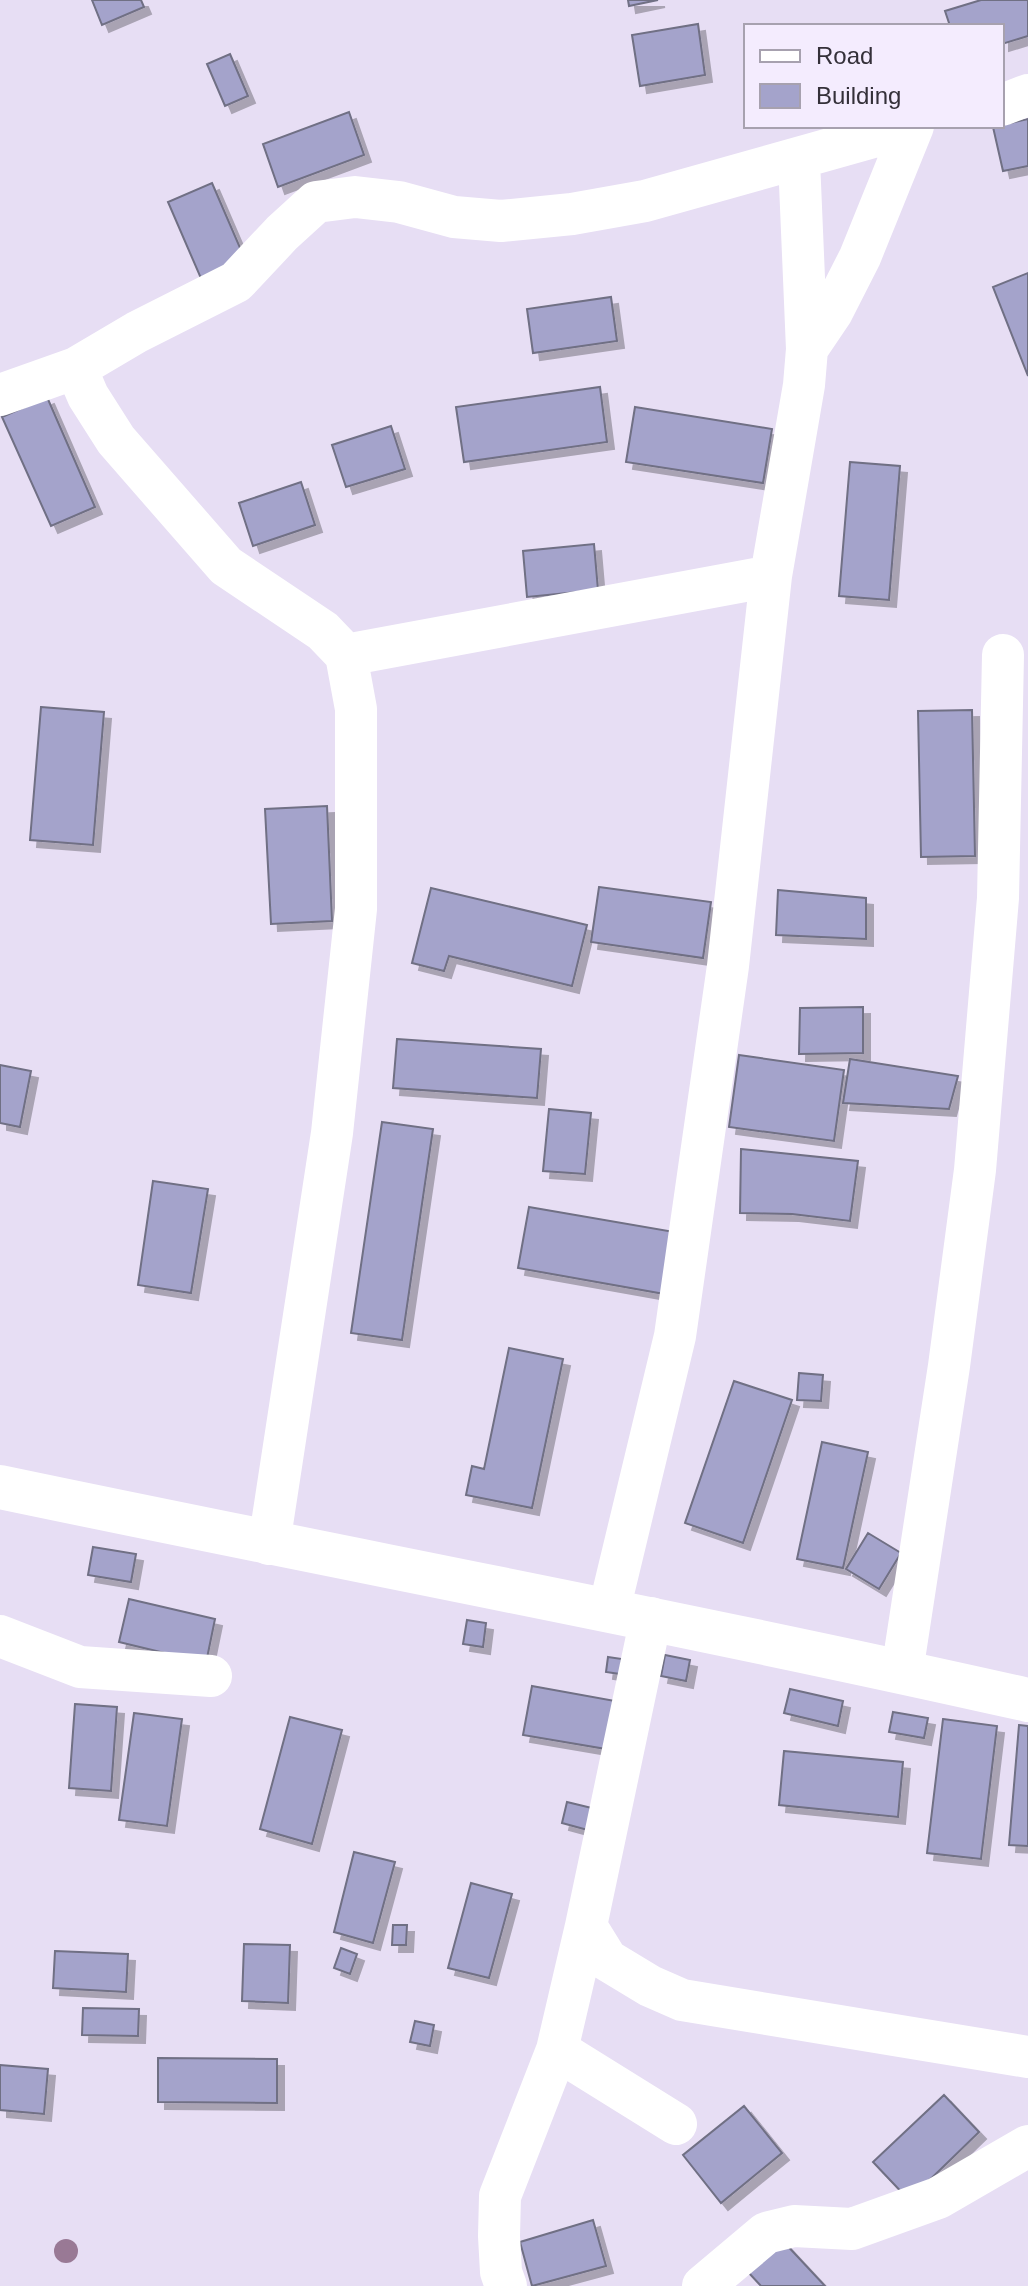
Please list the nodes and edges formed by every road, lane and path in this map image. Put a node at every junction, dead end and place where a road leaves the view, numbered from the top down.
1 (1028, 95) edge
2 (1004, 104) edge
3 (906, 128) edge
4 (912, 128) edge
5 (799, 160) junction
6 (807, 349) junction
7 (76, 368) junction
8 (0, 395) edge
9 (771, 576) junction
10 (346, 655) junction
11 (1003, 655) dead end
12 (0, 1487) edge
13 (269, 1544) junction
14 (609, 1610) junction
15 (651, 1618) junction
16 (0, 1636) edge
17 (902, 1672) junction
18 (211, 1676) dead end
19 (1028, 1700) edge
20 (586, 1926) junction
21 (557, 2050) junction
22 (1028, 2057) edge
23 (676, 2124) dead end
24 (1028, 2146) edge
25 (506, 2286) edge
26 (703, 2286) edge

1 - 2 street
3 - 5 street
4 - 6 street
5 - 6 street
5 - 7 street
6 - 9 street
7 - 8 street
7 - 10 street
9 - 10 street
9 - 14 street
10 - 13 street
11 - 17 street
12 - 13 street
13 - 14 street
14 - 15 street
15 - 17 street
15 - 20 street
16 - 18 street
17 - 19 street
20 - 21 street
20 - 22 street
21 - 23 street
21 - 25 street
24 - 26 street

